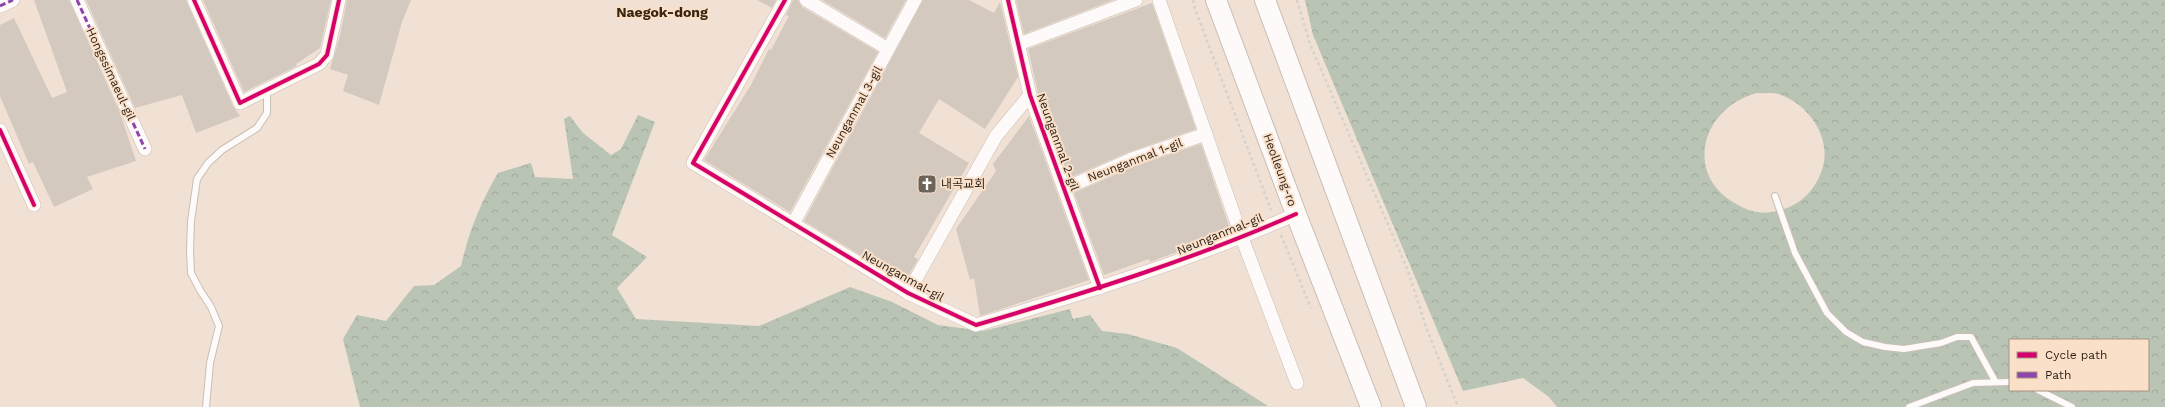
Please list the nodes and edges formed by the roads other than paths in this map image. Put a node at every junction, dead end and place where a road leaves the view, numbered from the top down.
1 (12, 0) edge
2 (77, 0) edge
3 (194, 0) edge
4 (339, 0) edge
5 (785, 0) edge
6 (806, 0) edge
7 (915, 0) edge
8 (1008, 0) edge
9 (1136, 0) edge
10 (1159, 0) edge
11 (1216, 0) edge
12 (1265, 0) edge
13 (0, 6) edge
14 (1019, 44) junction
15 (888, 49) junction
16 (267, 90) junction
17 (1030, 94) junction
18 (0, 130) edge
19 (1206, 134) junction
20 (145, 149) dead end
21 (1064, 189) junction
22 (1775, 196) dead end
23 (34, 205) dead end
24 (1296, 214) junction
25 (793, 224) junction
26 (1242, 238) junction
27 (1100, 288) junction
28 (908, 293) junction
29 (1995, 381) junction
30 (1297, 382) dead end
31 (2009, 382) edge
32 (2040, 391) edge
33 (206, 407) edge
34 (1372, 407) edge
35 (1416, 407) edge
36 (1909, 407) edge
37 (2072, 407) edge

1 - 13 street
2 - 20 street, Hongssimaeul-gil
3 - 16 street
4 - 16 street
5 - 25 street, Neunganmal-gil
6 - 15 street
7 - 15 street, Neunganmal 3-gil
8 - 14 street, Neunganmal 2-gil
9 - 14 street
10 - 19 street
11 - 24 main road, Heolleung-ro
12 - 35 main road
14 - 17 street, Neunganmal 2-gil
15 - 25 street, Neunganmal 3-gil
16 - 33 lane
17 - 21 street, Neunganmal 2-gil
17 - 28 street, Neunganmal-gil
18 - 23 street
19 - 21 street, Neunganmal 1-gil
19 - 26 street
21 - 27 street, Neunganmal 2-gil
22 - 29 lane
24 - 26 street, Neunganmal-gil
24 - 34 main road, Heolleung-ro
25 - 28 street, Neunganmal-gil
26 - 27 street, Neunganmal-gil
26 - 30 street, Neunganmal-gil
27 - 28 street, Neunganmal-gil
29 - 31 lane
29 - 36 lane
32 - 37 lane

